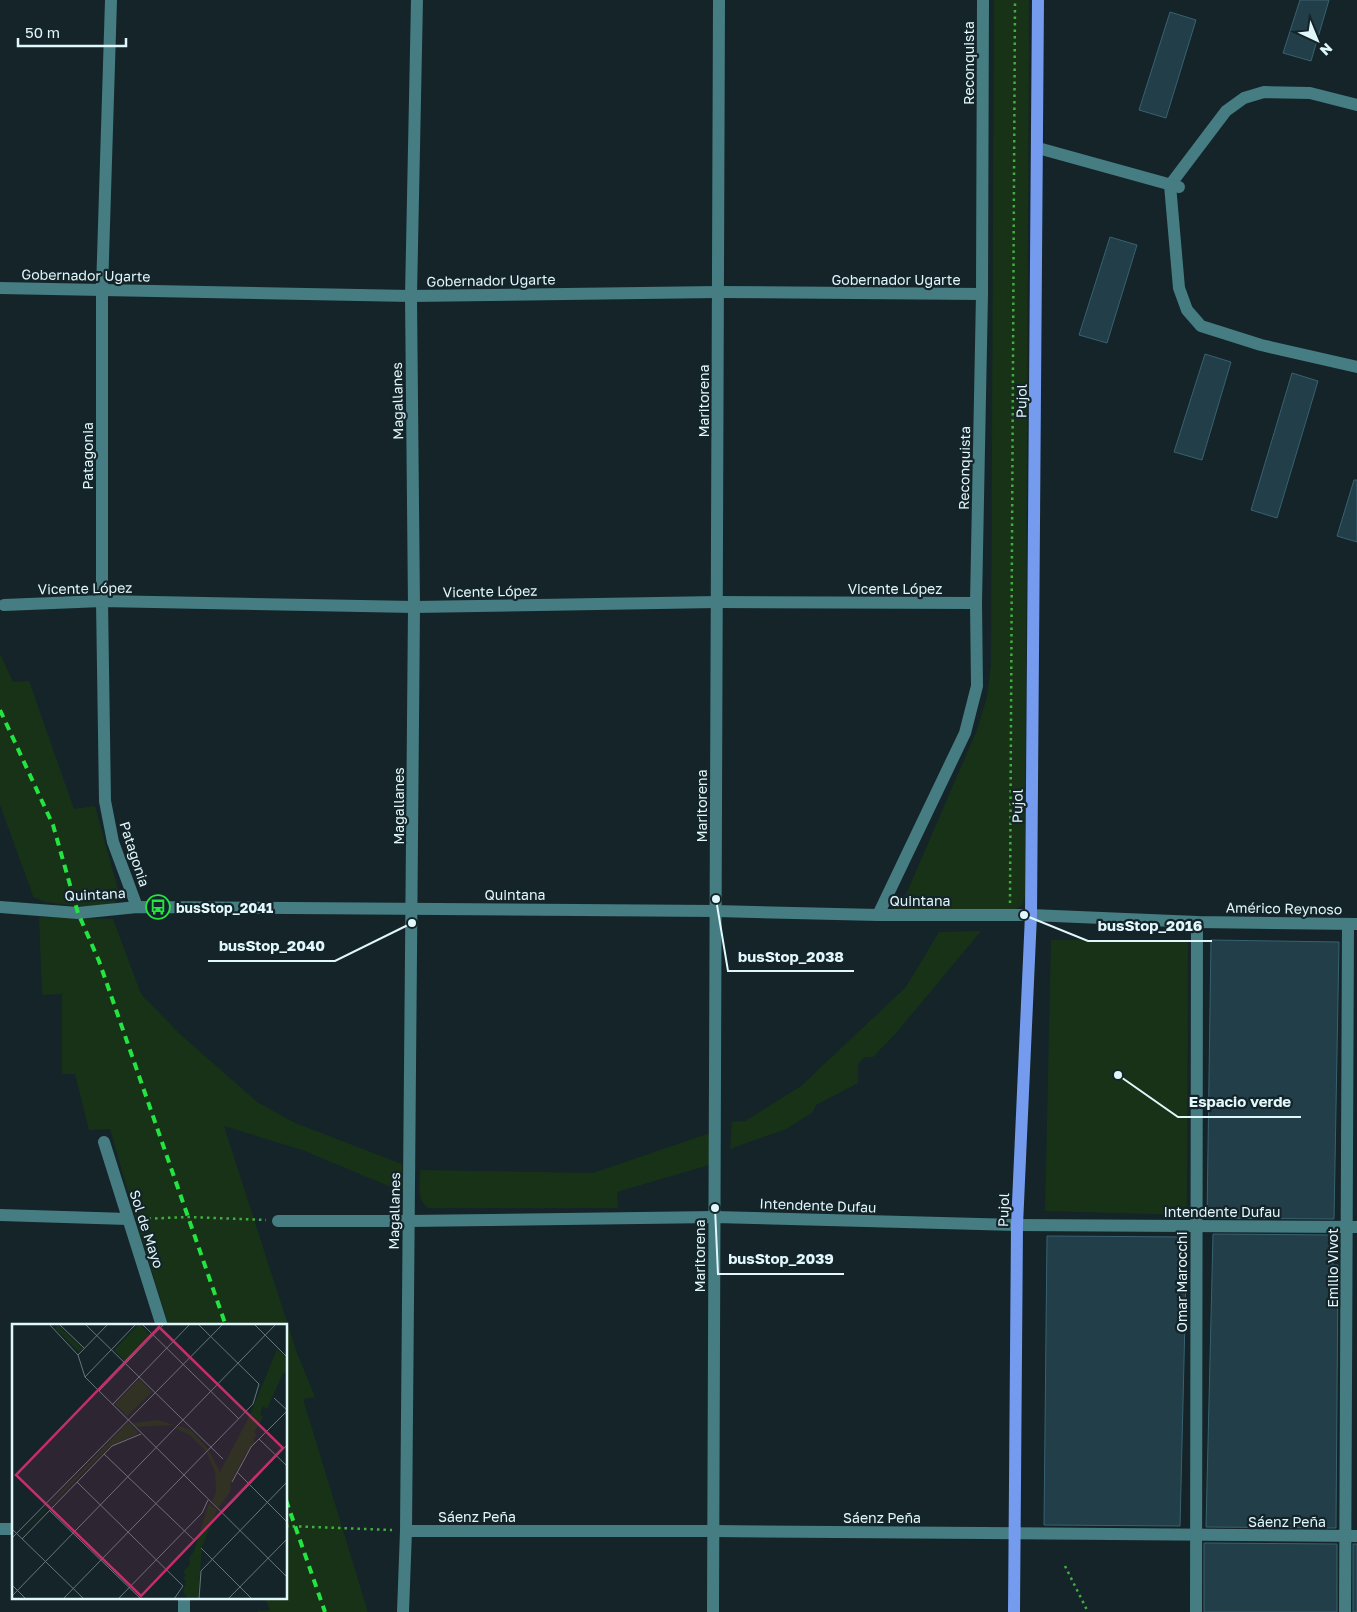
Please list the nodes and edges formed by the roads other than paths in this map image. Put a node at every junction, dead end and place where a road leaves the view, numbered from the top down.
1 (111, 0) edge
2 (417, 0) edge
3 (719, 0) edge
4 (983, 0) edge
5 (1038, 0) edge
6 (1357, 105) edge
7 (1038, 148) junction
8 (1175, 186) junction
9 (0, 288) edge
10 (102, 290) junction
11 (718, 292) junction
12 (982, 294) junction
13 (411, 296) junction
14 (1357, 368) edge
15 (102, 601) junction
16 (717, 602) junction
17 (976, 603) junction
18 (4, 605) dead end
19 (414, 607) junction
20 (0, 907) edge
21 (137, 907) junction
22 (412, 909) junction
23 (716, 911) junction
24 (878, 914) junction
25 (1031, 915) junction
26 (1197, 922) junction
27 (1353, 924) edge
28 (104, 1142) dead end
29 (0, 1215) edge
30 (715, 1217) junction
31 (128, 1219) junction
32 (278, 1221) road end
33 (409, 1221) junction
34 (1017, 1225) junction
35 (1196, 1226) junction
36 (1352, 1227) edge
37 (161, 1324) edge
38 (406, 1531) junction
39 (713, 1531) junction
40 (1015, 1533) junction
41 (1196, 1535) junction
42 (1351, 1536) edge
43 (402, 1612) edge
44 (713, 1612) edge
45 (1014, 1612) edge
46 (1196, 1612) edge
47 (1344, 1612) edge

1 - 10 street, Patagonia
2 - 13 street, Magallanes
3 - 11 street, Maritorena
4 - 12 street, Reconquista
5 - 7 main road, Pujol
6 - 8 street
7 - 8 street
7 - 25 main road, Pujol
8 - 14 street
9 - 10 street, Gobernador Ugarte
10 - 13 street, Gobernador Ugarte
10 - 15 street, Patagonia
11 - 12 street, Gobernador Ugarte
11 - 13 street, Gobernador Ugarte
11 - 16 street, Maritorena
12 - 17 street, Reconquista
13 - 19 street, Magallanes
15 - 18 street, Vicente López
15 - 19 street, Vicente López
15 - 21 street, Patagonia
16 - 17 street, Vicente López
16 - 19 street, Vicente López
16 - 23 street, Maritorena
17 - 24 street, Reconquista
19 - 22 street, Magallanes
20 - 21 street, Quintana
21 - 22 street, Quintana
22 - 23 street, Quintana
22 - 33 street, Magallanes
23 - 24 street, Quintana
23 - 30 street, Maritorena
24 - 25 street, Quintana
25 - 26 street, Américo Reynoso
25 - 34 main road, Pujol
26 - 27 street, Américo Reynoso
26 - 35 street, Omar Marocchi
27 - 36 street, Emilio Vivot
28 - 31 street, Sol de Mayo
29 - 31 street
30 - 33 street, Intendente Dufau
30 - 34 street, Intendente Dufau
30 - 39 street, Maritorena
31 - 37 street, Sol de Mayo
32 - 33 street, Intendente Dufau
33 - 38 street, Magallanes
34 - 35 street, Intendente Dufau
34 - 40 main road, Pujol
35 - 36 street, Intendente Dufau
35 - 41 street, Omar Marocchi
36 - 42 street, Emilio Vivot
38 - 39 street, Sáenz Peña
38 - 43 street, Magallanes
39 - 40 street, Sáenz Peña
39 - 44 street, Maritorena
40 - 41 street, Sáenz Peña
40 - 45 main road, Pujol
41 - 42 street, Sáenz Peña
41 - 46 street, Omar Marocchi
42 - 47 street, Emilio Vivot

